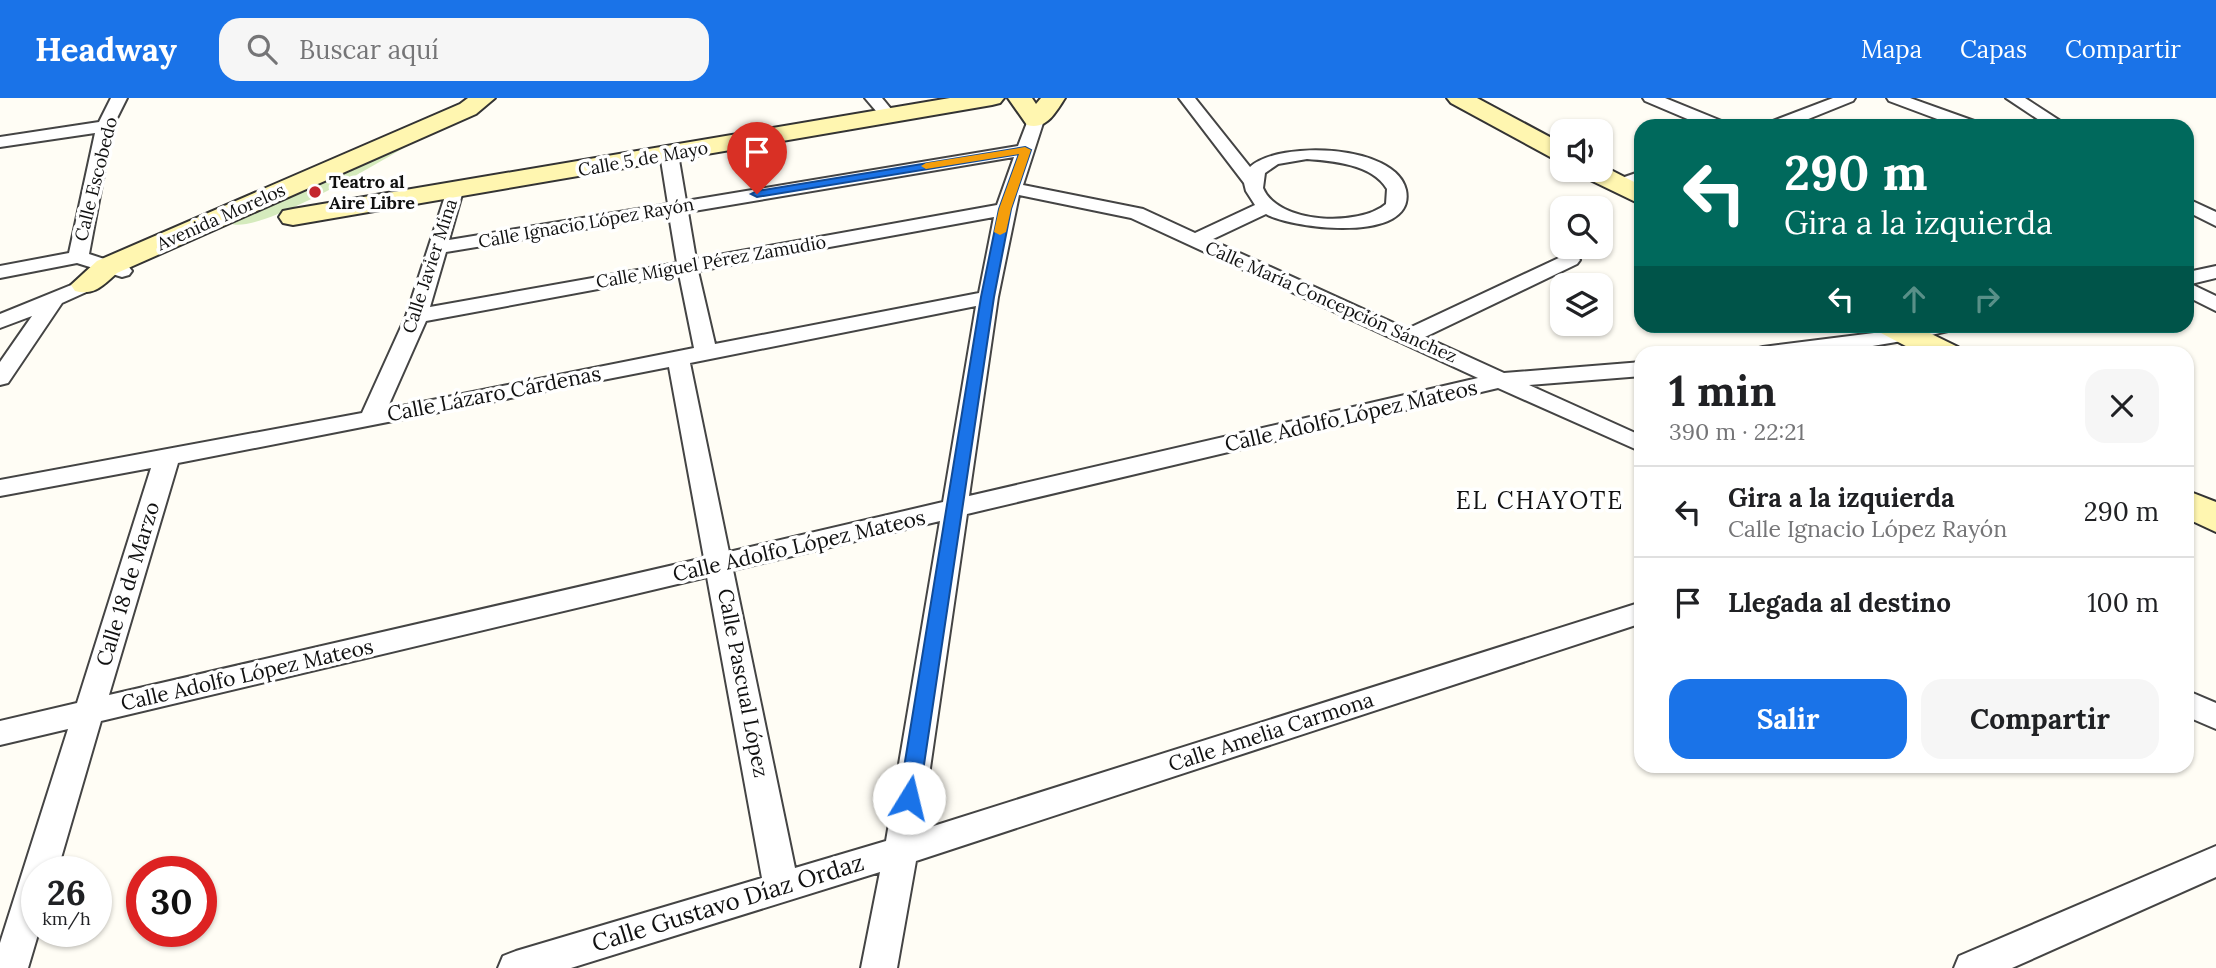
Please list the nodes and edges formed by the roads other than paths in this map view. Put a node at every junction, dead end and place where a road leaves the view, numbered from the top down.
1 (119, 98) edge
2 (992, 98) edge
3 (1020, 98) edge
4 (1053, 98) edge
5 (1187, 98) edge
6 (1459, 98) edge
7 (1651, 98) edge
8 (1847, 98) edge
9 (1895, 98) edge
10 (2014, 98) edge
11 (476, 103) edge
12 (881, 106) edge
13 (1701, 119) edge
14 (1794, 119) edge
15 (1952, 119) edge
16 (2048, 119) edge
17 (1036, 120) junction
18 (105, 126) junction
19 (0, 142) edge
20 (1550, 147) edge
21 (1025, 150) junction
22 (669, 154) junction
23 (1613, 178) edge
24 (1252, 181) junction
25 (1634, 186) edge
26 (454, 191) junction
27 (1008, 198) junction
28 (676, 207) junction
29 (1267, 207) junction
30 (2194, 208) edge
31 (293, 216) junction
32 (2216, 220) edge
33 (237, 221) junction
34 (1195, 240) junction
35 (437, 248) junction
36 (1570, 260) dead end
37 (687, 266) junction
38 (98, 270) junction
39 (0, 272) edge
40 (2216, 272) edge
41 (2194, 277) edge
42 (2194, 292) edge
43 (988, 297) junction
44 (55, 298) junction
45 (2216, 305) edge
46 (417, 316) junction
47 (0, 322) edge
48 (1891, 335) edge
49 (1408, 337) junction
50 (1817, 346) edge
51 (1923, 346) edge
52 (706, 352) junction
53 (678, 358) junction
54 (1634, 370) edge
55 (0, 378) edge
56 (1501, 380) junction
57 (371, 419) junction
58 (1634, 441) edge
59 (167, 457) junction
60 (2194, 485) edge
61 (0, 488) edge
62 (2216, 498) edge
63 (2194, 506) edge
64 (953, 509) junction
65 (2216, 519) edge
66 (720, 565) junction
67 (1634, 615) edge
68 (2194, 706) edge
69 (89, 711) junction
70 (2216, 717) edge
71 (0, 733) edge
72 (901, 851) junction
73 (45, 856) edge
74 (2216, 861) edge
75 (781, 886) junction
76 (21, 932) edge
77 (10, 968) edge
78 (516, 968) edge
79 (878, 968) edge
80 (1972, 968) edge

1 - 18 street, Calle Escobedo
2 - 12 street, Calle 5 de Mayo
3 - 17 street
4 - 17 street
5 - 24 street
6 - 20 street
7 - 13 street
8 - 14 street
9 - 15 street
10 - 16 street
11 - 31 street
11 - 33 street, Avenida Morelos
12 - 22 street, Calle 5 de Mayo
17 - 21 street
18 - 19 street
18 - 38 street, Calle Escobedo
21 - 27 street
21 - 28 street, Calle Ignacio López Rayón
22 - 26 street, Calle 5 de Mayo
22 - 28 street
23 - 25 street
24 - 29 street
24 - 29 street
26 - 31 street, Calle 5 de Mayo
26 - 35 street, Calle Javier Mina
27 - 34 street, Calle María Concepción Sánchez
27 - 37 street, Calle Miguel Pérez Zamudio
27 - 43 street
28 - 35 street, Calle Ignacio López Rayón
28 - 37 street
29 - 34 street
30 - 32 street
31 - 33 street, Calle 5 de Mayo
33 - 38 street
34 - 49 street, Calle María Concepción Sánchez
35 - 46 street, Calle Javier Mina
36 - 49 street
37 - 46 street, Calle Miguel Pérez Zamudio
37 - 52 street
38 - 39 street
38 - 44 street
40 - 41 street
42 - 45 street
43 - 52 street, Calle Lázaro Cárdenas
43 - 64 street
44 - 47 street
44 - 55 street
46 - 57 street, Calle Javier Mina
48 - 50 street
48 - 51 street
49 - 56 street, Calle María Concepción Sánchez
52 - 53 street, Calle Lázaro Cárdenas
53 - 57 street, Calle Lázaro Cárdenas
53 - 66 street, Calle Pascual López
54 - 56 street, Calle Adolfo López Mateos
56 - 58 street, Calle María Concepción Sánchez
56 - 64 street, Calle Adolfo López Mateos
57 - 59 street, Calle Lázaro Cárdenas
59 - 61 street, Calle Lázaro Cárdenas
59 - 69 street, Calle 18 de Marzo
60 - 62 street
63 - 65 street
64 - 66 street, Calle Adolfo López Mateos
64 - 72 street
66 - 69 street, Calle Adolfo López Mateos
66 - 75 street, Calle Pascual López
67 - 72 street, Calle Amelia Carmona
68 - 70 street
69 - 71 street, Calle Adolfo López Mateos
69 - 73 street, Calle 18 de Marzo
72 - 75 street, Calle Gustavo Díaz Ordaz
72 - 79 street
74 - 80 street
75 - 78 street, Calle Gustavo Díaz Ordaz
76 - 77 street

